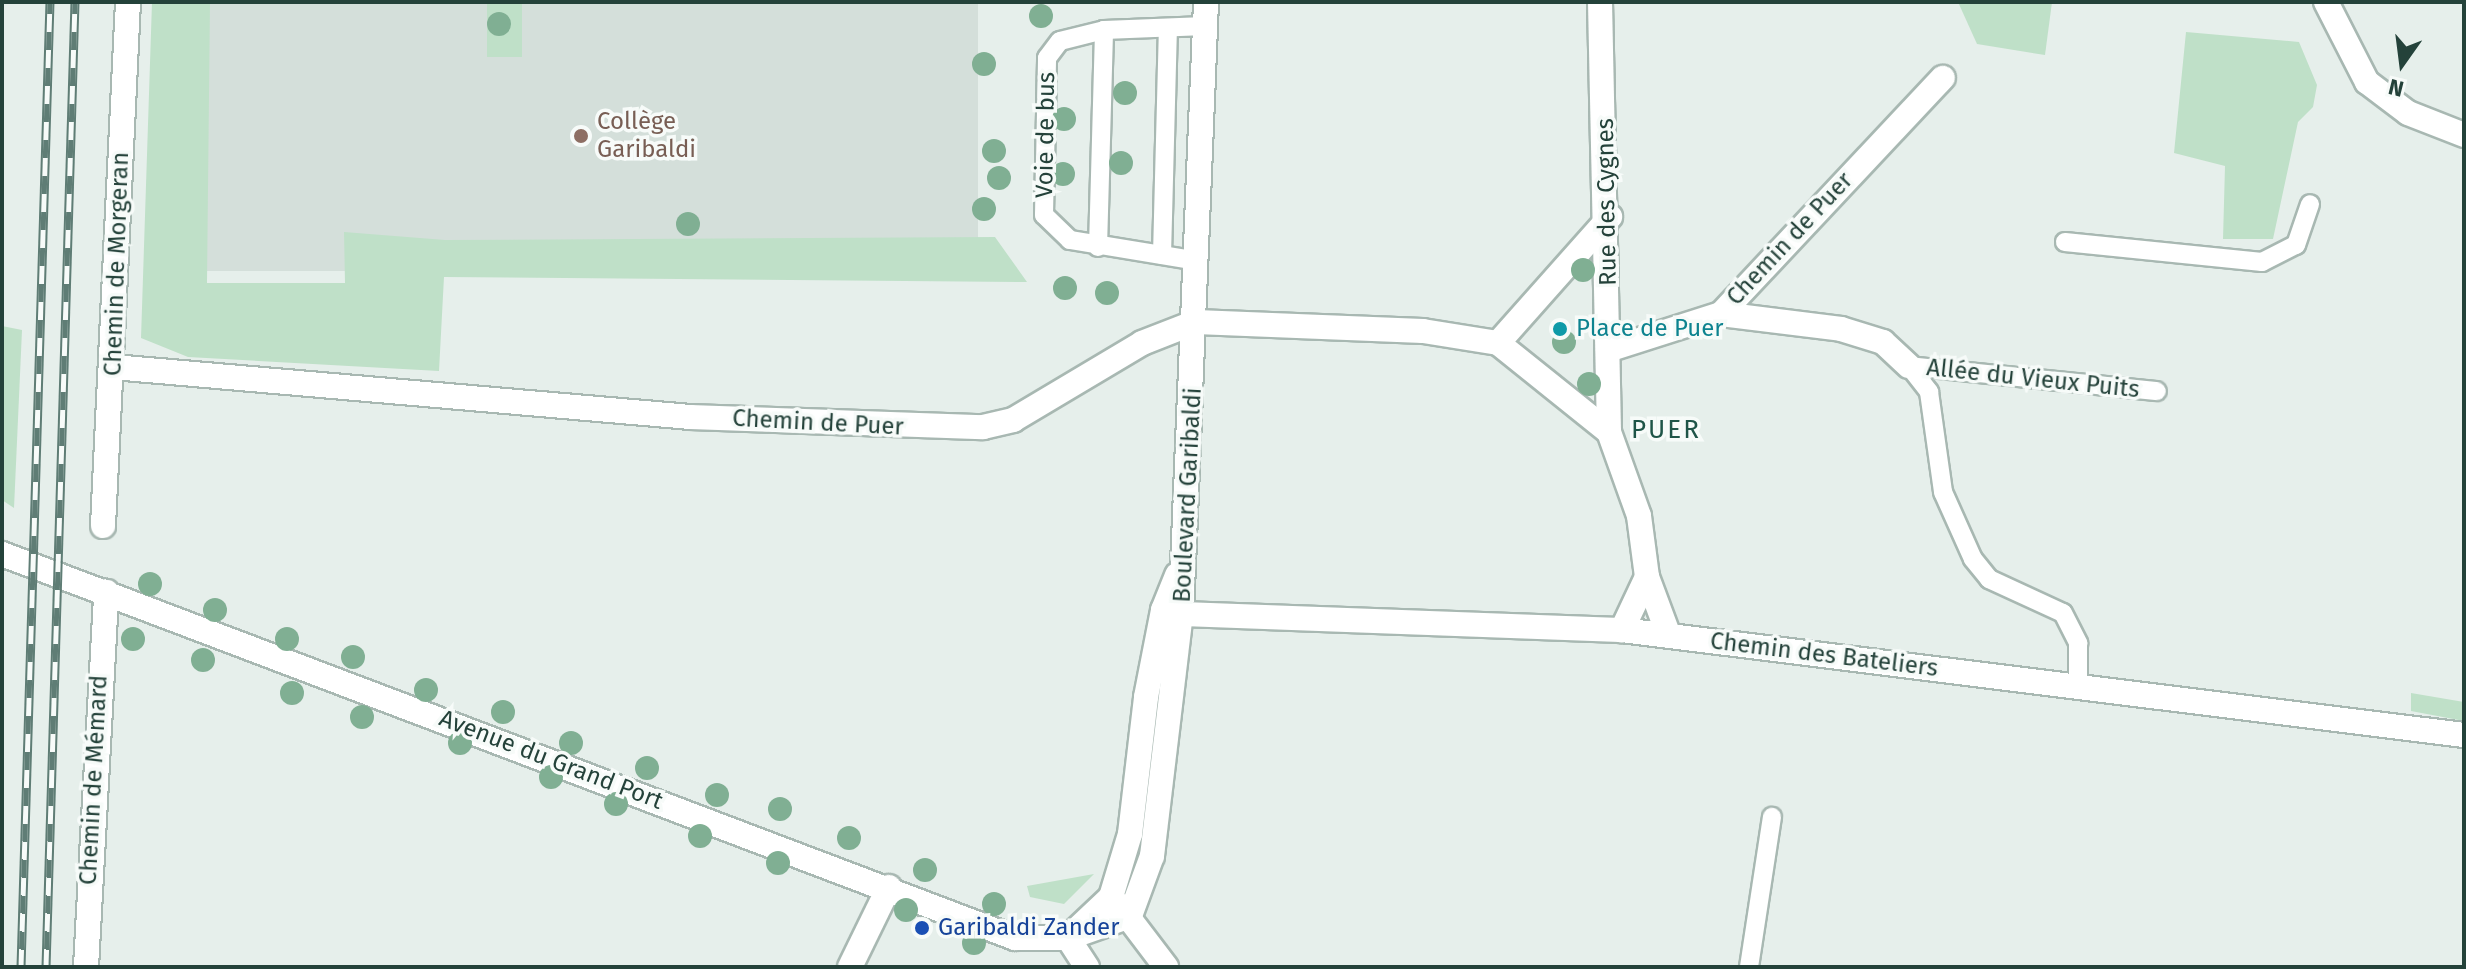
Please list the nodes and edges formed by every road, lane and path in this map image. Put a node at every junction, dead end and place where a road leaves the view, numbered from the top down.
1 (128, 2) edge
2 (1600, 2) edge
3 (2326, 2) edge
4 (1206, 14) edge
5 (1168, 29) junction
6 (1104, 30) junction
7 (1943, 78) dead end
8 (2464, 135) edge
9 (2310, 204) dead end
10 (1610, 217) junction
11 (2065, 242) dead end
12 (1098, 247) junction
13 (1162, 255) junction
14 (1198, 261) junction
15 (1721, 314) junction
16 (1196, 322) junction
17 (1498, 343) junction
18 (1608, 350) junction
19 (1909, 366) junction
20 (113, 367) junction
21 (2157, 391) dead end
22 (1609, 432) junction
23 (103, 526) dead end
24 (2, 554) edge
25 (1184, 560) junction
26 (1647, 577) junction
27 (106, 592) junction
28 (1181, 614) junction
29 (1622, 630) junction
30 (1669, 636) junction
31 (2078, 687) junction
32 (2464, 735) edge
33 (1772, 817) dead end
34 (889, 887) junction
35 (1111, 897) junction
36 (1130, 916) junction
37 (1068, 938) junction
38 (1154, 961) edge
39 (86, 967) edge
40 (850, 967) edge
41 (1087, 967) edge
42 (1749, 967) edge

1 - 20 street, Chemin de Morgeran
2 - 10 street, Rue des Cygnes
3 - 8 street
4 - 5 lane, Voie de bus
4 - 14 street, Boulevard Garibaldi
5 - 6 lane, Voie de bus
5 - 13 lane
6 - 12 lane
6 - 12 lane, Voie de bus
7 - 15 street, Chemin de Puer
9 - 11 lane
10 - 17 street
10 - 18 street, Rue des Cygnes
12 - 13 lane, Voie de bus
13 - 14 lane, Voie de bus
14 - 16 street, Boulevard Garibaldi
15 - 18 street, Chemin de Puer
15 - 19 street
16 - 17 street, Chemin de Puer
16 - 20 street, Chemin de Puer
16 - 25 street, Boulevard Garibaldi
17 - 22 street
18 - 22 street, Rue des Cygnes
19 - 21 lane, Allée du Vieux Puits
19 - 31 lane
20 - 23 street, Chemin de Morgeran
22 - 26 street, Rue des Cygnes
24 - 27 street, Avenue du Grand Port
25 - 28 street, Boulevard Garibaldi
25 - 35 street
26 - 29 street
26 - 30 street, Rue des Cygnes
27 - 34 street, Avenue du Grand Port
27 - 39 street, Chemin de Mémard
28 - 29 street, Chemin des Bateliers
28 - 36 street, Boulevard Garibaldi
29 - 30 street, Chemin des Bateliers
30 - 31 street, Chemin des Bateliers
31 - 32 street, Chemin des Bateliers
33 - 42 lane
34 - 37 street, Avenue du Grand Port
34 - 40 street
35 - 36 street
35 - 37 street
36 - 37 street
36 - 38 street
37 - 41 street

